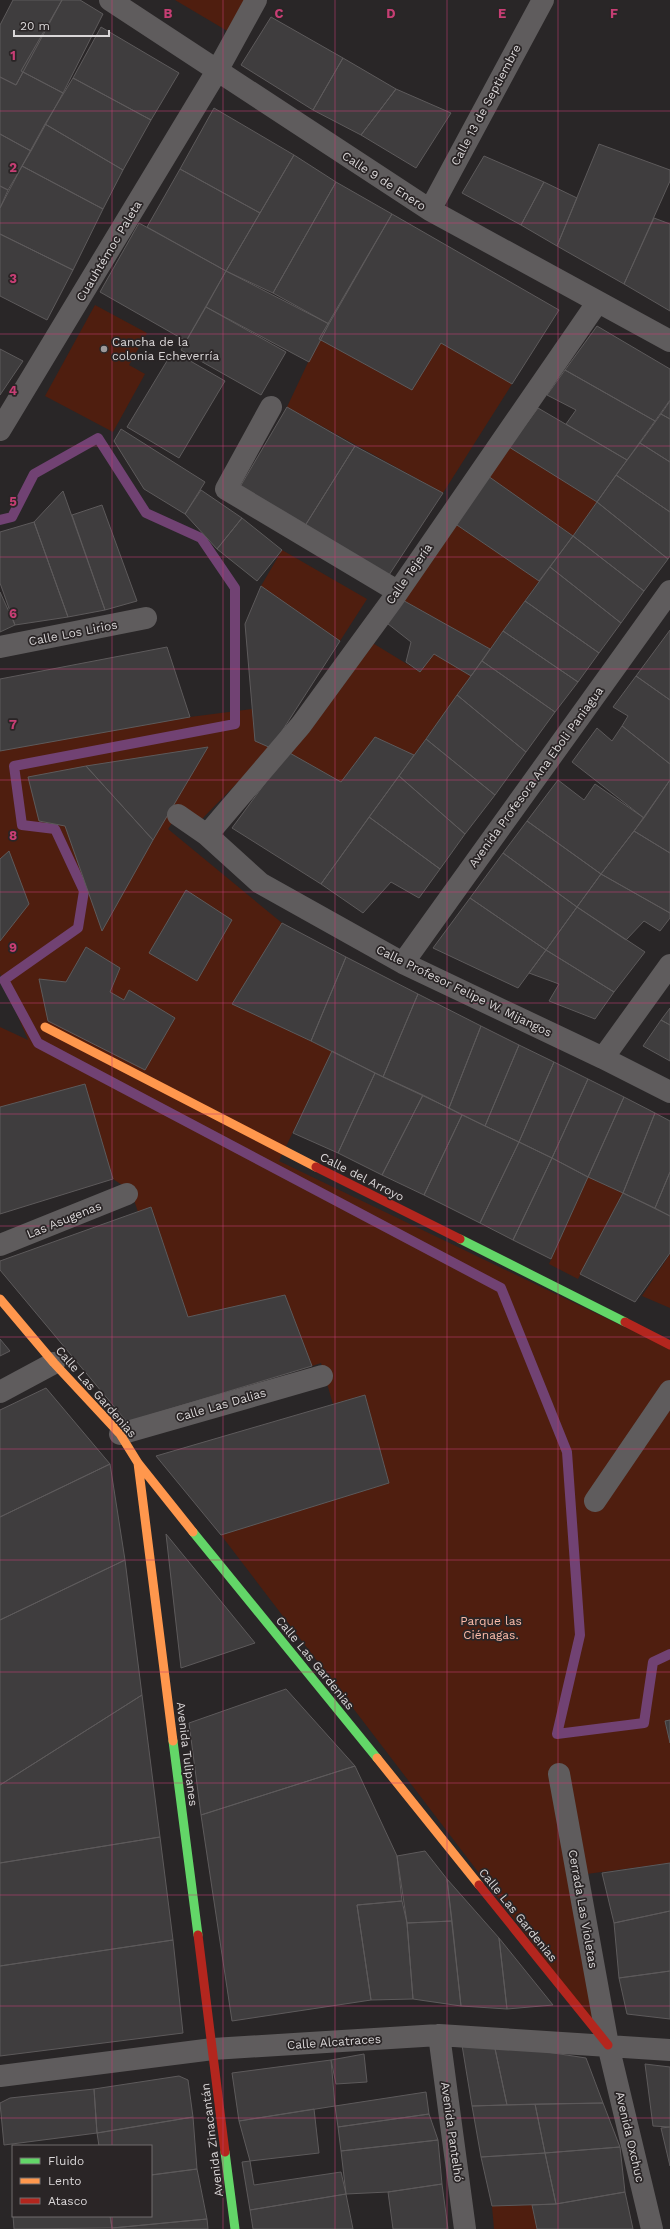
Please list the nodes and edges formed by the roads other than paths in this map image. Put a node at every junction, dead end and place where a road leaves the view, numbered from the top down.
1 (110, 0) edge
2 (256, 0) edge
3 (543, 0) edge
4 (217, 71) junction
5 (430, 210) junction
6 (597, 303) junction
7 (670, 341) edge
8 (270, 407) dead end
9 (0, 430) edge
10 (670, 591) edge
11 (397, 592) junction
12 (146, 618) dead end
13 (0, 647) edge
14 (178, 815) dead end
15 (208, 835) junction
16 (403, 963) junction
17 (670, 965) edge
18 (45, 1027) dead end
19 (603, 1058) junction
20 (670, 1092) edge
21 (127, 1194) dead end
22 (0, 1246) edge
23 (0, 1299) edge
24 (670, 1345) edge
25 (54, 1364) junction
26 (322, 1376) dead end
27 (670, 1391) edge
28 (0, 1392) edge
29 (120, 1434) junction
30 (138, 1462) junction
31 (595, 1501) dead end
32 (559, 1774) dead end
33 (439, 2035) junction
34 (608, 2045) junction
35 (213, 2049) junction
36 (670, 2050) edge
37 (0, 2076) edge
38 (235, 2229) edge
39 (465, 2229) edge
40 (652, 2229) edge

1 - 4 street, Calle 9 de Enero
2 - 4 street, Cuauhtémoc Paleta
3 - 5 street, Calle 13 de Septiembre
4 - 5 street, Calle 9 de Enero
4 - 9 street, Cuauhtémoc Paleta
5 - 6 street, Calle 9 de Enero
6 - 7 street, Calle 9 de Enero
6 - 11 street, Calle Tejería
8 - 11 street
10 - 16 street, Avenida Profesora Ana Eboli Paniagua
11 - 15 street, Calle Tejería
12 - 13 street, Calle Los Lirios
14 - 15 street, Calle Profesor Felipe W. Mijangos
15 - 16 street, Calle Profesor Felipe W. Mijangos
16 - 19 street, Calle Profesor Felipe W. Mijangos
17 - 19 street
18 - 24 street, Calle del Arroyo
19 - 20 street, Calle Profesor Felipe W. Mijangos
21 - 22 street, Las Asugenas
23 - 25 street, Calle Las Gardenias
25 - 28 street
25 - 29 street, Calle Las Gardenias
26 - 29 street, Calle Las Dalias
27 - 31 street
29 - 30 street, Calle Las Gardenias
30 - 34 street, Calle Las Gardenias
30 - 35 street, Avenida Tulipanes
32 - 34 street, Cerrada Las Violetas
33 - 34 street, Calle Alcatraces
33 - 35 street, Calle Alcatraces
33 - 39 street, Avenida Pantelhó
34 - 36 street, Calle Alcatraces
34 - 40 street, Avenida Oxchuc
35 - 37 street, Calle Alcatraces
35 - 38 street, Avenida Zinacantán

